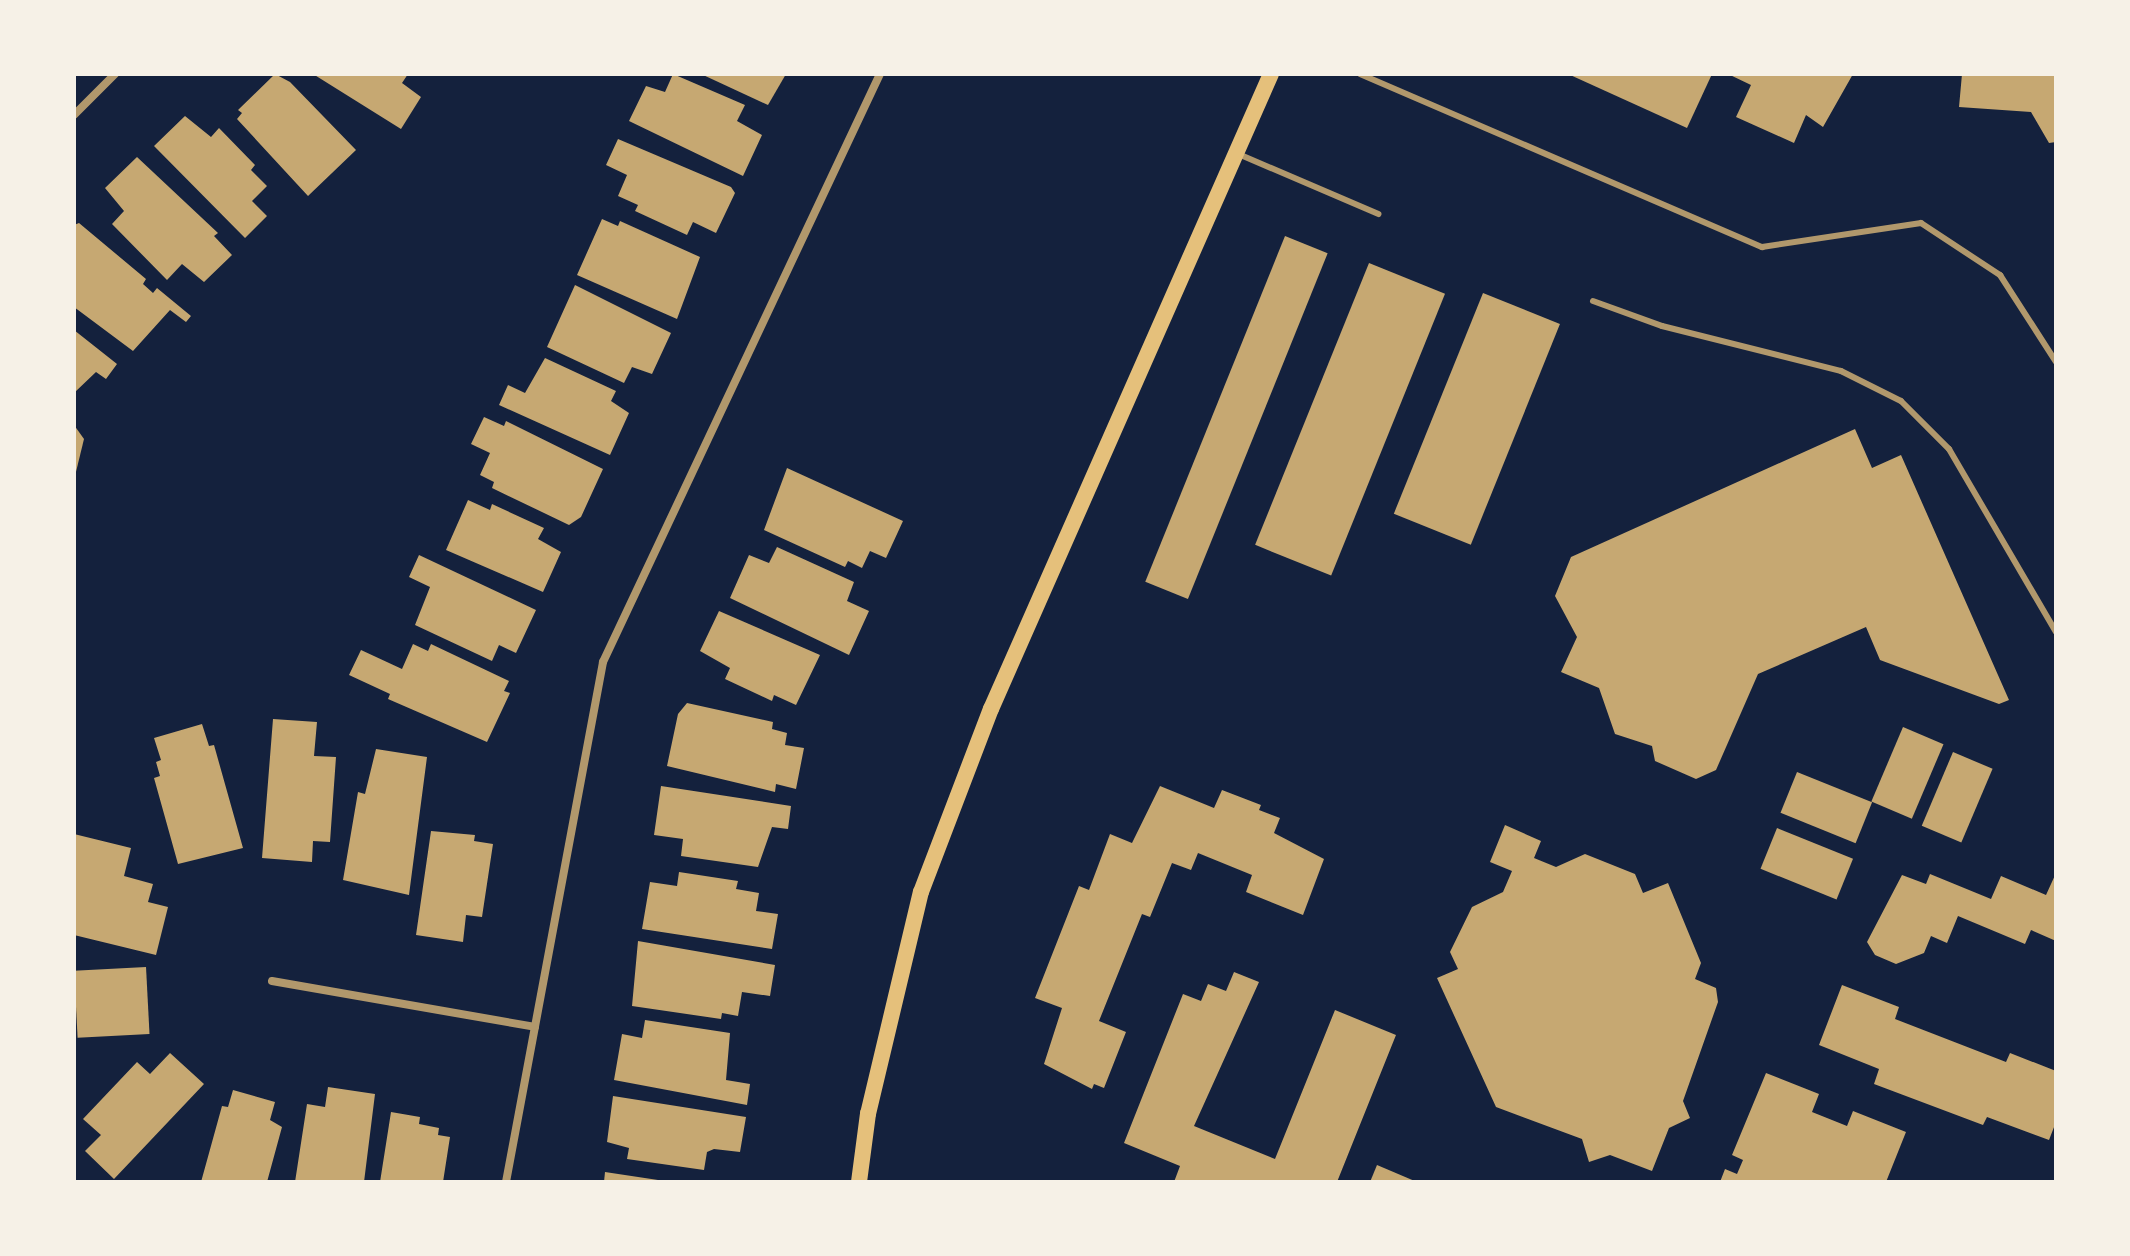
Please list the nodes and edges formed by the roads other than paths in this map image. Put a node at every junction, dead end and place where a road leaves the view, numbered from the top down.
1 (115, 74) edge
2 (880, 74) edge
3 (1271, 74) edge
4 (1360, 74) edge
5 (74, 115) edge
6 (1236, 153) junction
7 (1378, 214) dead end
8 (1593, 301) dead end
9 (2056, 362) edge
10 (2056, 632) edge
11 (272, 981) dead end
12 (535, 1027) junction
13 (506, 1182) edge
14 (859, 1182) edge

1 - 5 street
2 - 12 street
3 - 6 main road
4 - 9 lane
6 - 7 lane
6 - 14 main road
8 - 10 lane
11 - 12 street
12 - 13 street

